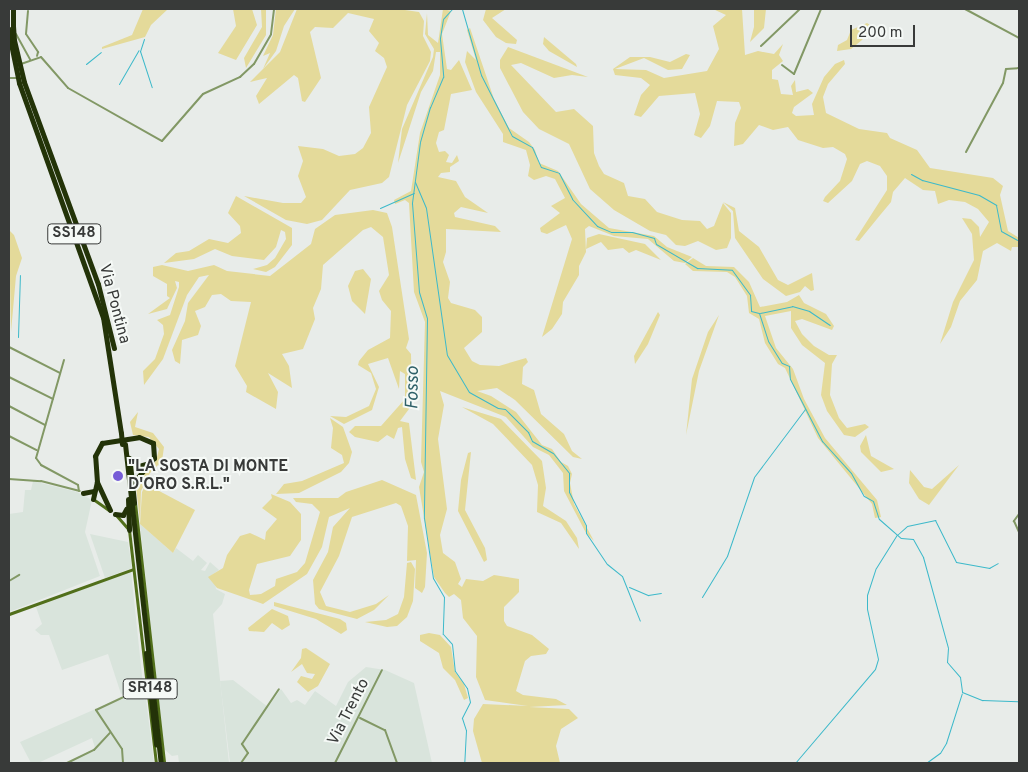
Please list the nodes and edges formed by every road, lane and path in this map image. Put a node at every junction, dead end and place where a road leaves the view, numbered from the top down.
1 (13, 9) edge
2 (274, 9) edge
3 (800, 9) edge
4 (821, 9) edge
5 (965, 9) edge
6 (28, 11) dead end
7 (27, 22) junction
8 (31, 23) dead end
9 (11, 28) edge
10 (13, 38) edge
11 (1019, 38) edge
12 (761, 46) dead end
13 (37, 56) junction
14 (31, 60) junction
15 (9, 64) edge
16 (19, 65) junction
17 (782, 65) dead end
18 (9, 68) edge
19 (1019, 68) edge
20 (17, 76) junction
21 (9, 78) edge
22 (966, 152) dead end
23 (9, 347) edge
24 (64, 360) dead end
25 (60, 373) junction
26 (9, 377) edge
27 (53, 399) junction
28 (9, 406) edge
29 (45, 425) junction
30 (122, 433) junction
31 (9, 436) edge
32 (124, 444) junction
33 (37, 450) junction
34 (128, 456) junction
35 (152, 461) junction
36 (9, 479) edge
37 (97, 482) junction
38 (134, 488) junction
39 (93, 491) junction
40 (81, 492) junction
41 (100, 493) junction
42 (132, 498) junction
43 (93, 499) junction
44 (110, 510) junction
45 (115, 514) junction
46 (133, 514) junction
47 (1019, 514) edge
48 (129, 530) junction
49 (1019, 532) edge
50 (133, 569) junction
51 (19, 575) dead end
52 (9, 581) edge
53 (9, 614) edge
54 (143, 616) junction
55 (382, 670) dead end
56 (147, 686) junction
57 (279, 689) dead end
58 (149, 715) junction
59 (360, 717) junction
60 (110, 733) junction
61 (155, 735) junction
62 (68, 763) edge
63 (123, 763) edge
64 (162, 763) edge
65 (241, 763) edge
66 (335, 763) edge
67 (397, 763) edge

1 - 9 highway, Via Pontina / SS148
2 - 13 street
3 - 12 street
4 - 17 street
5 - 11 street
6 - 7 street
7 - 8 street
7 - 13 street
9 - 10 highway, Via Pontina / SS148, bridge
10 - 14 street
10 - 16 highway, Via Pontina / SS148
10 - 20 highway, Via Pontina / SS148
13 - 14 street
14 - 16 street
15 - 18 street
16 - 30 highway, Via Pontina / SS148
19 - 22 street
20 - 21 street
20 - 30 highway, Via Pontina / SS148
23 - 25 street
24 - 25 street
25 - 27 street
26 - 27 street
27 - 29 street
28 - 29 street
29 - 33 street
30 - 32 highway, Via Pontina / SS148, bridge
31 - 33 street
32 - 34 highway
32 - 42 highway, Via Pontina / SS148
32 - 46 highway, Via Pontina / SS148
33 - 40 street
34 - 35 highway
34 - 38 highway
35 - 37 highway
35 - 38 highway
36 - 40 street
37 - 39 highway
37 - 41 highway
38 - 42 highway
39 - 40 highway
39 - 43 highway
40 - 43 street
41 - 43 highway
41 - 44 highway
42 - 45 highway
42 - 46 highway
42 - 48 highway
42 - 54 highway, Via Pontina / SS148
42 - 64 street, Via Pontina
43 - 44 street
44 - 45 street
45 - 48 street
46 - 54 highway, Via Pontina / SS148
47 - 49 street
48 - 50 street
50 - 53 street
50 - 56 street
51 - 52 street
54 - 61 highway, SR148
54 - 64 highway, SR148
55 - 59 street, Via Trento
56 - 58 street
56 - 60 street
57 - 65 street
58 - 61 highway
58 - 64 street
59 - 66 street, Via Trento
59 - 67 street
60 - 62 street
60 - 63 street
61 - 64 highway, SR148

